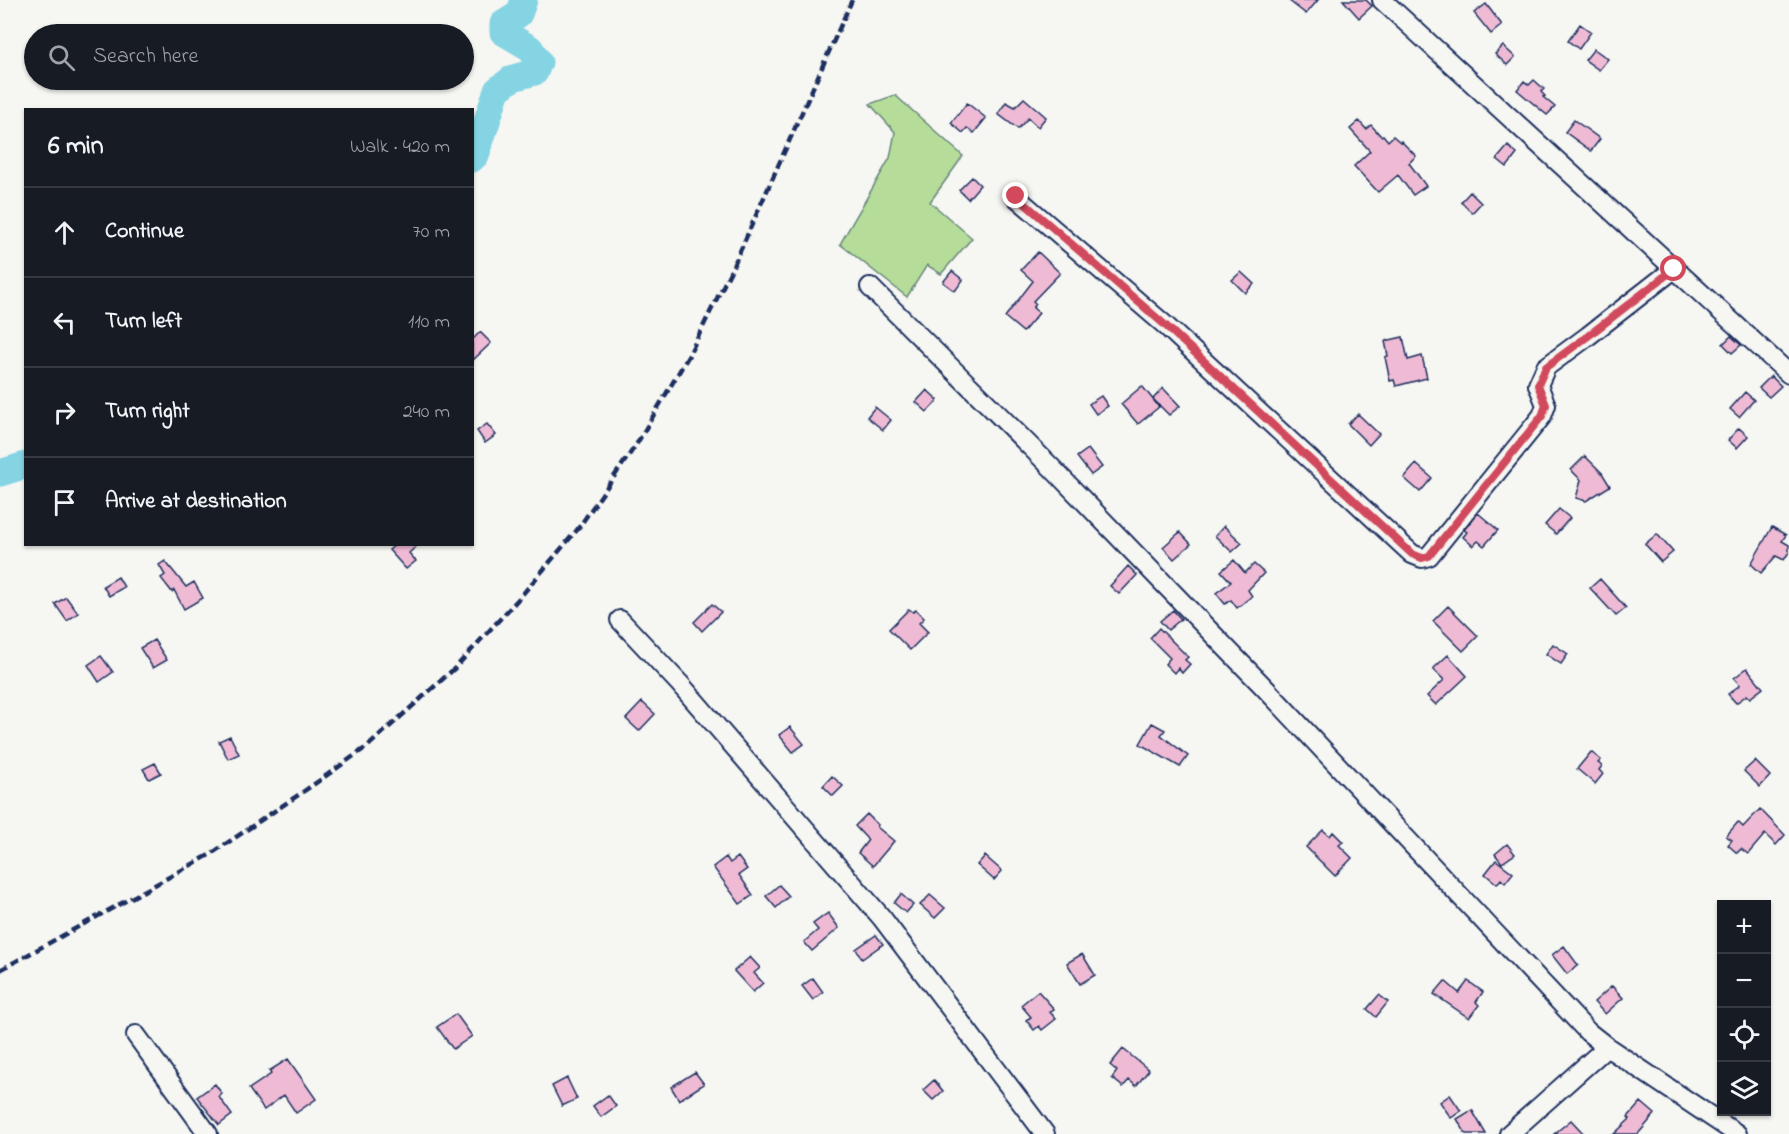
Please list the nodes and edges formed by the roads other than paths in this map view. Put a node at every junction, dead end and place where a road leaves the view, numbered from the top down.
1 (1382, 0) edge
2 (1016, 196) dead end
3 (1674, 269) junction
4 (870, 287) dead end
5 (1789, 374) edge
6 (620, 620) dead end
7 (136, 1035) dead end
8 (1607, 1047) junction
9 (208, 1134) edge
10 (1045, 1134) edge
11 (1509, 1134) edge
12 (1737, 1134) edge

1 - 3 street
2 - 3 street
3 - 5 street
4 - 8 street
6 - 10 street
7 - 9 street
8 - 11 street
8 - 12 street

